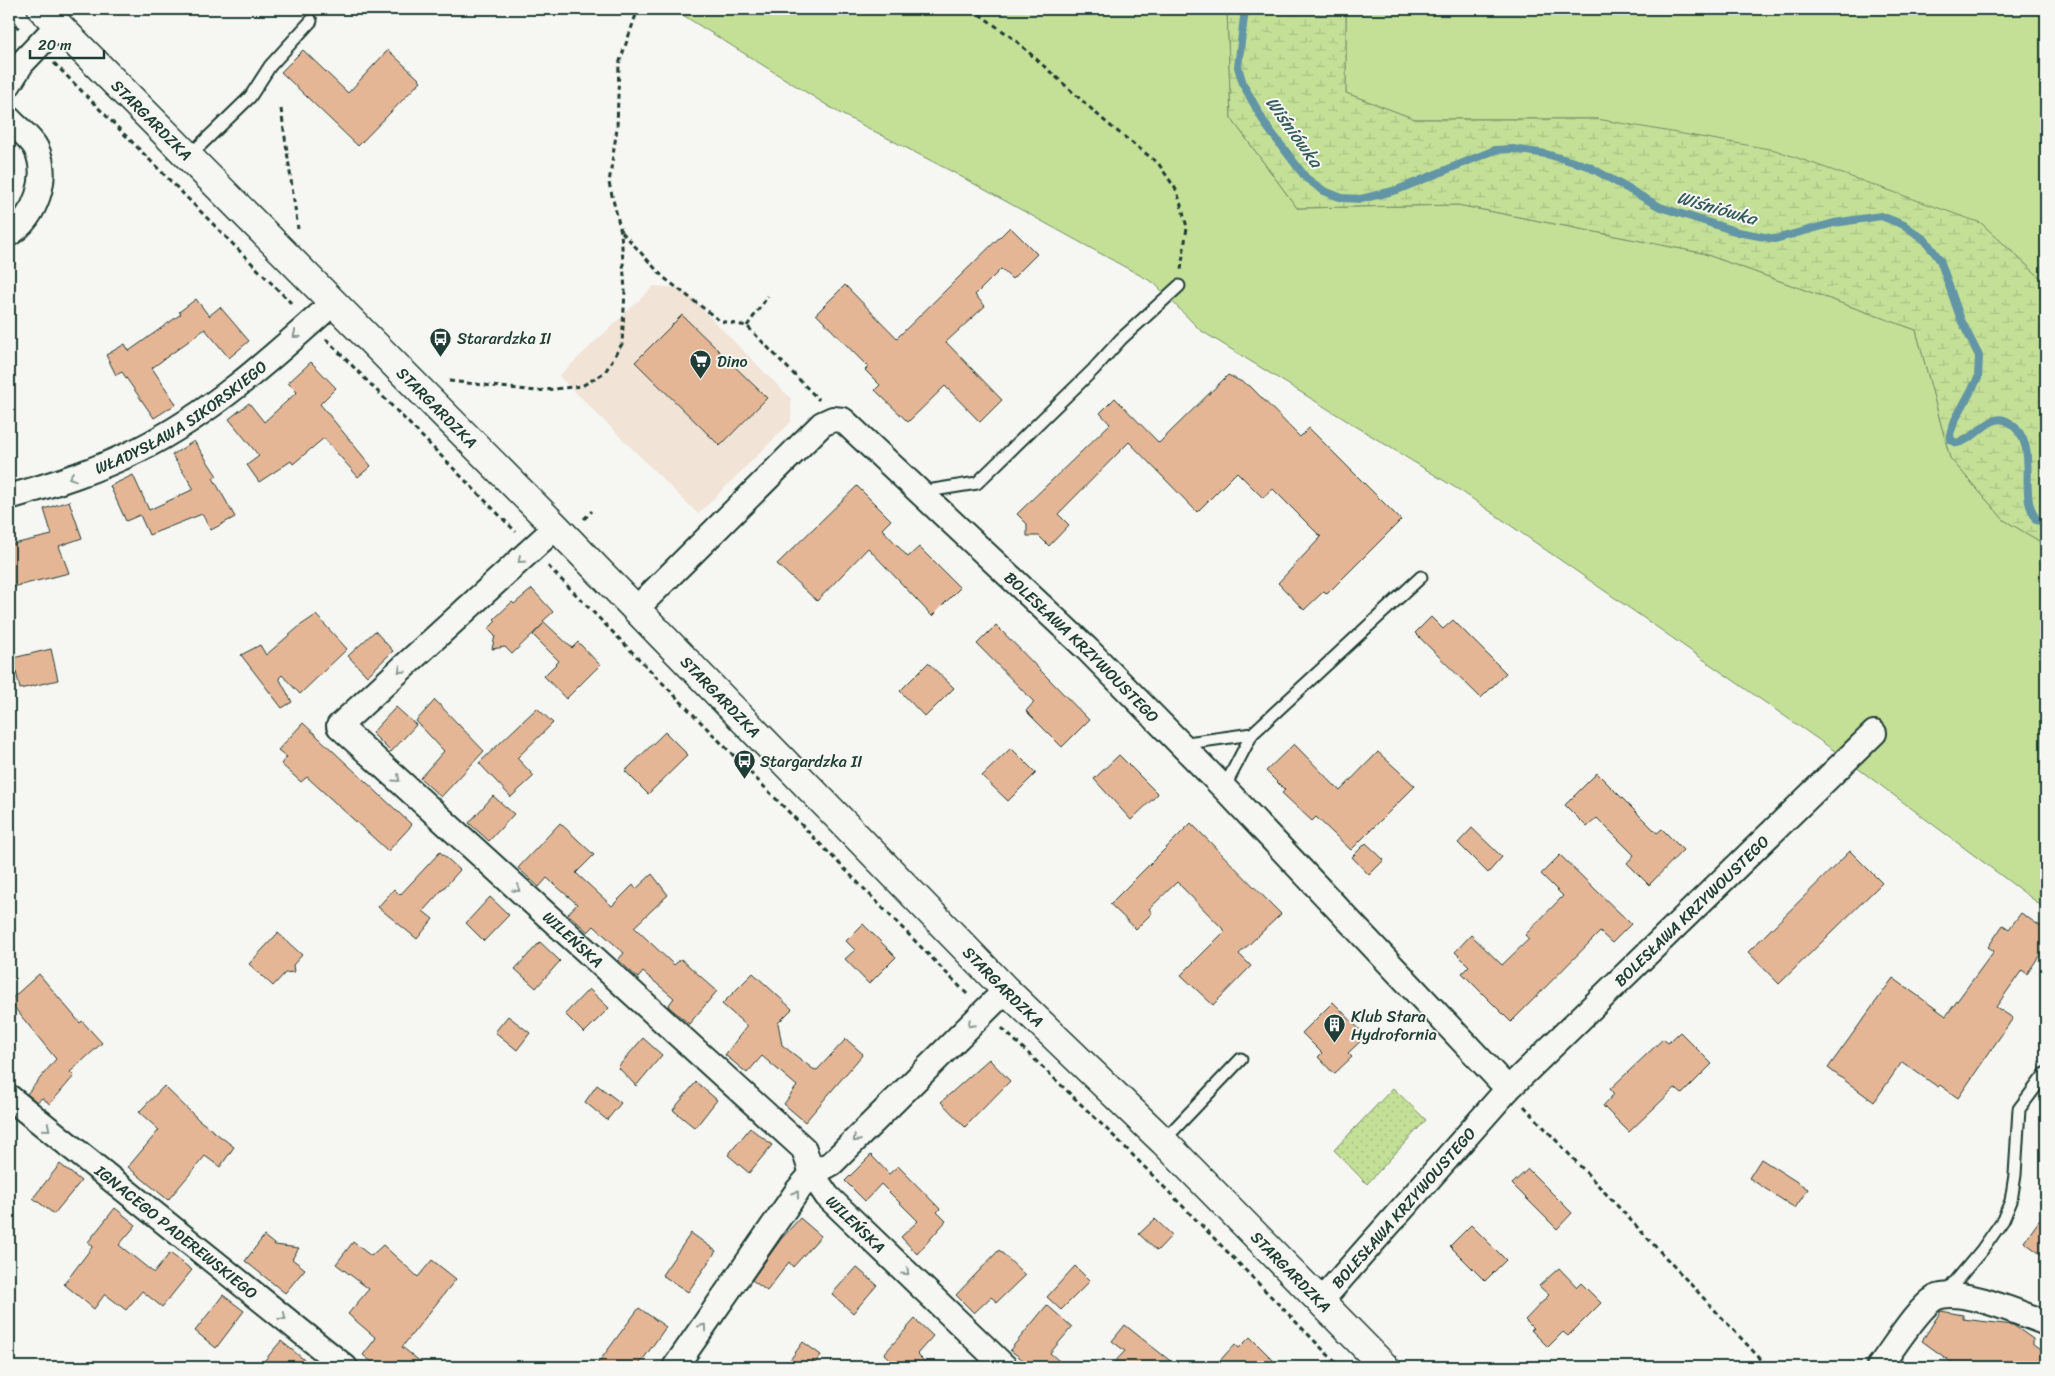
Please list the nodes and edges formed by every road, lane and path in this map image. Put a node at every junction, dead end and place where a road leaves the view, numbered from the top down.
1 (638, 9) edge
2 (972, 9) edge
3 (50, 17) edge
4 (9, 18) edge
5 (311, 21) dead end
6 (38, 47) junction
7 (9, 84) edge
8 (281, 109) dead end
9 (9, 119) edge
10 (188, 157) junction
11 (621, 232) junction
12 (9, 234) edge
13 (300, 239) dead end
14 (1179, 286) joint
15 (768, 296) dead end
16 (333, 302) junction
17 (311, 323) junction
18 (746, 326) junction
19 (447, 380) dead end
20 (833, 419) junction
21 (921, 492) junction
22 (9, 496) edge
23 (556, 527) junction
24 (533, 549) junction
25 (1421, 577) dead end
26 (636, 609) junction
27 (1874, 733) dead end
28 (1252, 734) junction
29 (1180, 744) junction
30 (1224, 788) junction
31 (1006, 990) junction
32 (984, 1011) junction
33 (1241, 1059) dead end
34 (2046, 1073) edge
35 (1508, 1089) junction
36 (9, 1097) edge
37 (1163, 1141) junction
38 (812, 1174) junction
39 (1945, 1294) junction
40 (1320, 1302) junction
41 (2046, 1323) edge
42 (345, 1367) edge
43 (675, 1367) edge
44 (1005, 1367) edge
45 (1340, 1367) edge
46 (1385, 1367) edge
47 (1768, 1367) edge
48 (1879, 1367) edge

1 - 11 path
2 - 14 path
3 - 6 street, STARGARDZKA
3 - 10 street, STARGARDZKA
4 - 6 path
5 - 10 lane
6 - 7 street, STARGARDZKA
6 - 17 path
8 - 13 path
9 - 12 street
10 - 16 street, STARGARDZKA
11 - 18 path
11 - 19 path
14 - 21 lane
15 - 18 path
16 - 17 street, WŁADYSŁAWA SIKORSKIEGO
16 - 23 street, STARGARDZKA
17 -> 22 street, WŁADYSŁAWA SIKORSKIEGO
17 - 24 path
18 - 20 path
20 - 21 street, BOLESŁAWA KRZYWOUSTEGO
20 - 26 street
21 - 29 street, BOLESŁAWA KRZYWOUSTEGO
23 - 24 street, WILEŃSKA
23 - 26 street, STARGARDZKA
24 - 32 path
24 -> 38 street, WILEŃSKA
25 - 28 lane
26 - 31 street, STARGARDZKA
27 - 35 street, BOLESŁAWA KRZYWOUSTEGO
28 - 29 lane
28 - 30 lane
29 - 30 street, BOLESŁAWA KRZYWOUSTEGO
30 - 35 street, BOLESŁAWA KRZYWOUSTEGO
31 - 32 street
31 - 37 street, STARGARDZKA
32 -> 38 street
32 - 45 path
33 - 37 lane
34 - 39 lane
35 - 40 street, BOLESŁAWA KRZYWOUSTEGO
35 - 47 path
36 -> 42 street, IGNACEGO PADEREWSKIEGO
37 - 40 street, STARGARDZKA
43 -> 38 street
38 -> 44 street, WILEŃSKA
39 - 41 street
39 - 48 street
40 - 46 street, STARGARDZKA

